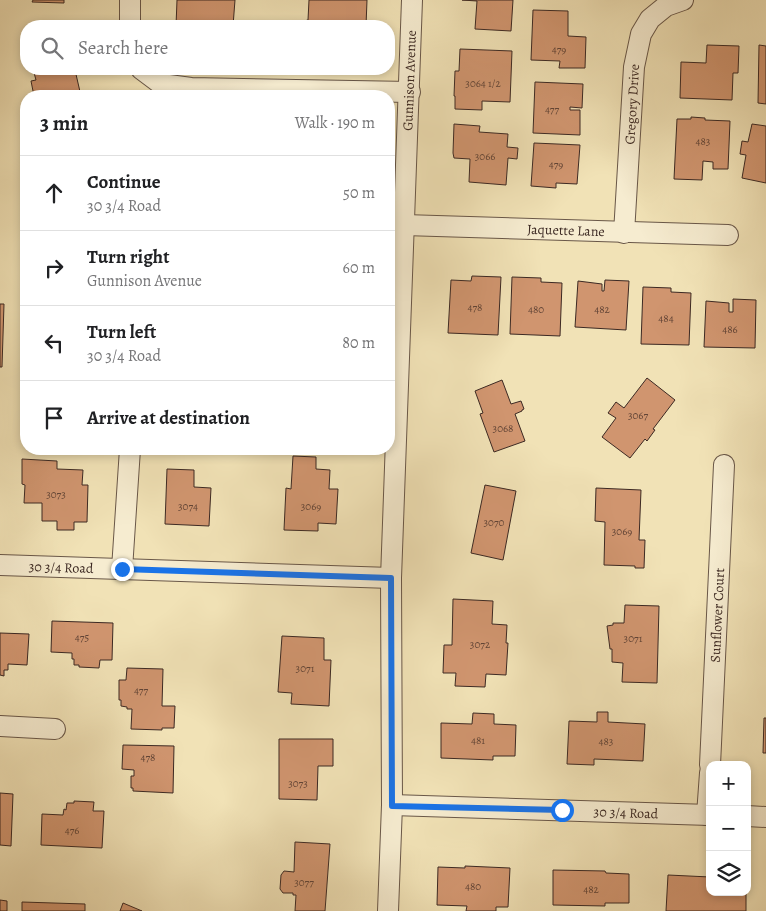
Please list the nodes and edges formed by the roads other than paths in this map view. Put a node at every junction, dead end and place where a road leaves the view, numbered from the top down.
1 (130, 0) edge
2 (412, 0) edge
3 (683, 0) edge
4 (130, 20) edge
5 (149, 75) edge
6 (300, 90) edge
7 (395, 92) edge
8 (410, 92) junction
9 (404, 225) junction
10 (624, 232) junction
11 (728, 235) dead end
12 (130, 455) edge
13 (724, 465) dead end
14 (0, 565) edge
15 (122, 569) junction
16 (391, 578) junction
17 (0, 726) edge
18 (55, 728) dead end
19 (710, 761) edge
20 (392, 806) junction
21 (706, 815) edge
22 (751, 816) edge
23 (766, 817) edge
24 (388, 911) edge

1 - 4 street
2 - 8 street, Gunnison Avenue
3 - 10 street, Gregory Drive
5 - 6 street
7 - 8 street
8 - 9 street, Gunnison Avenue
9 - 10 street, Jaquette Lane
9 - 16 street, Gunnison Avenue
10 - 11 street, Jaquette Lane
12 - 15 street
13 - 19 street, Sunflower Court
14 - 15 street, 30 3/4 Road
15 - 16 street, 30 3/4 Road
16 - 20 street, Gunnison Avenue
17 - 18 street
20 - 21 street, 30 3/4 Road
20 - 24 street, Gunnison Avenue
22 - 23 street

